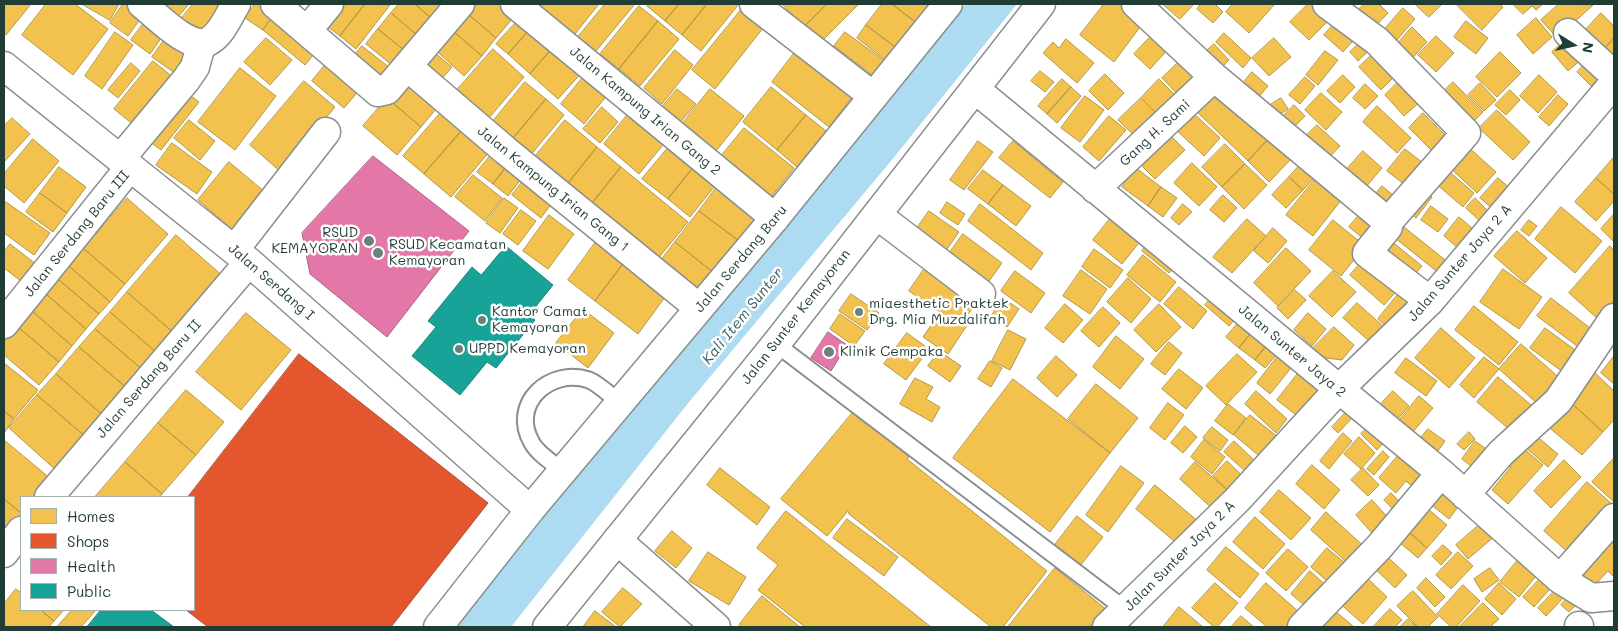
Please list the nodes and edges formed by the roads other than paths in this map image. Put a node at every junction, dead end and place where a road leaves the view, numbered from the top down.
1 (142, 4) edge
2 (236, 4) edge
3 (275, 4) edge
4 (329, 4) edge
5 (460, 4) edge
6 (515, 4) edge
7 (754, 4) edge
8 (948, 4) edge
9 (1041, 4) edge
10 (1136, 4) edge
11 (1335, 6) edge
12 (307, 31) junction
13 (1568, 33) dead end
14 (195, 44) junction
15 (4, 66) edge
16 (408, 67) junction
17 (1614, 75) edge
18 (1214, 77) junction
19 (1614, 83) edge
20 (975, 89) junction
21 (873, 96) junction
22 (326, 132) dead end
23 (126, 163) junction
24 (1095, 188) junction
25 (877, 215) junction
26 (775, 218) junction
27 (1388, 222) junction
28 (242, 256) junction
29 (981, 294) dead end
30 (1430, 301) junction
31 (700, 308) junction
32 (1614, 318) edge
33 (4, 324) edge
34 (776, 344) junction
35 (1338, 390) junction
36 (620, 403) junction
37 (563, 471) junction
38 (1441, 473) junction
39 (1465, 494) junction
40 (50, 496) edge
41 (530, 510) junction
42 (1614, 518) edge
43 (20, 533) edge
44 (617, 540) junction
45 (4, 553) edge
46 (1560, 579) junction
47 (1614, 596) edge
48 (1124, 620) edge
49 (438, 627) edge
50 (547, 627) edge
51 (716, 627) edge
52 (1302, 627) edge

1 - 14 street
2 - 14 street
3 - 12 street
4 - 12 street
5 - 16 street
6 - 26 street, Jalan Kampung Irian Gang 2
7 - 21 street
8 - 21 street, Jalan Serdang Baru
9 - 20 street, Jalan Sunter Kemayoran
10 - 18 street
11 - 27 street
12 - 16 street
13 - 17 street
14 - 23 street, Jalan Serdang Baru III
15 - 23 street, Jalan Serdang I
16 - 31 street, Jalan Kampung Irian Gang 1
18 - 24 street, Gang H. Sami
18 - 27 street
19 - 30 street, Jalan Sunter Jaya 2 A
20 - 24 street, Jalan Sunter Jaya 2
20 - 25 street, Jalan Sunter Kemayoran
21 - 26 street, Jalan Serdang Baru
22 - 28 street, Jalan Serdang Baru II
23 - 28 street, Jalan Serdang I
23 - 33 street, Jalan Serdang Baru III
24 - 35 street, Jalan Sunter Jaya 2
25 - 29 street
25 - 34 street, Jalan Sunter Kemayoran
26 - 31 street, Jalan Serdang Baru
27 - 30 street
28 - 40 street, Jalan Serdang Baru II
28 - 41 street, Jalan Serdang I
30 - 35 street, Jalan Sunter Jaya 2 A
31 - 36 street, Jalan Serdang Baru
32 - 39 street
34 - 44 street, Jalan Sunter Kemayoran
34 - 48 lane
35 - 38 street, Jalan Sunter Jaya 2
35 - 48 street, Jalan Sunter Jaya 2 A
36 - 37 street, Jalan Serdang Baru
36 - 37 lane
37 - 41 street, Jalan Serdang Baru
38 - 39 street, Jalan Sunter Jaya 2
38 - 52 street
39 - 46 street, Jalan Sunter Jaya 2
41 - 49 street, Jalan Serdang Baru
42 - 46 street
43 - 45 street
44 - 50 street, Jalan Sunter Kemayoran
44 - 51 street
46 - 47 street, Jalan Sunter Jaya 2

